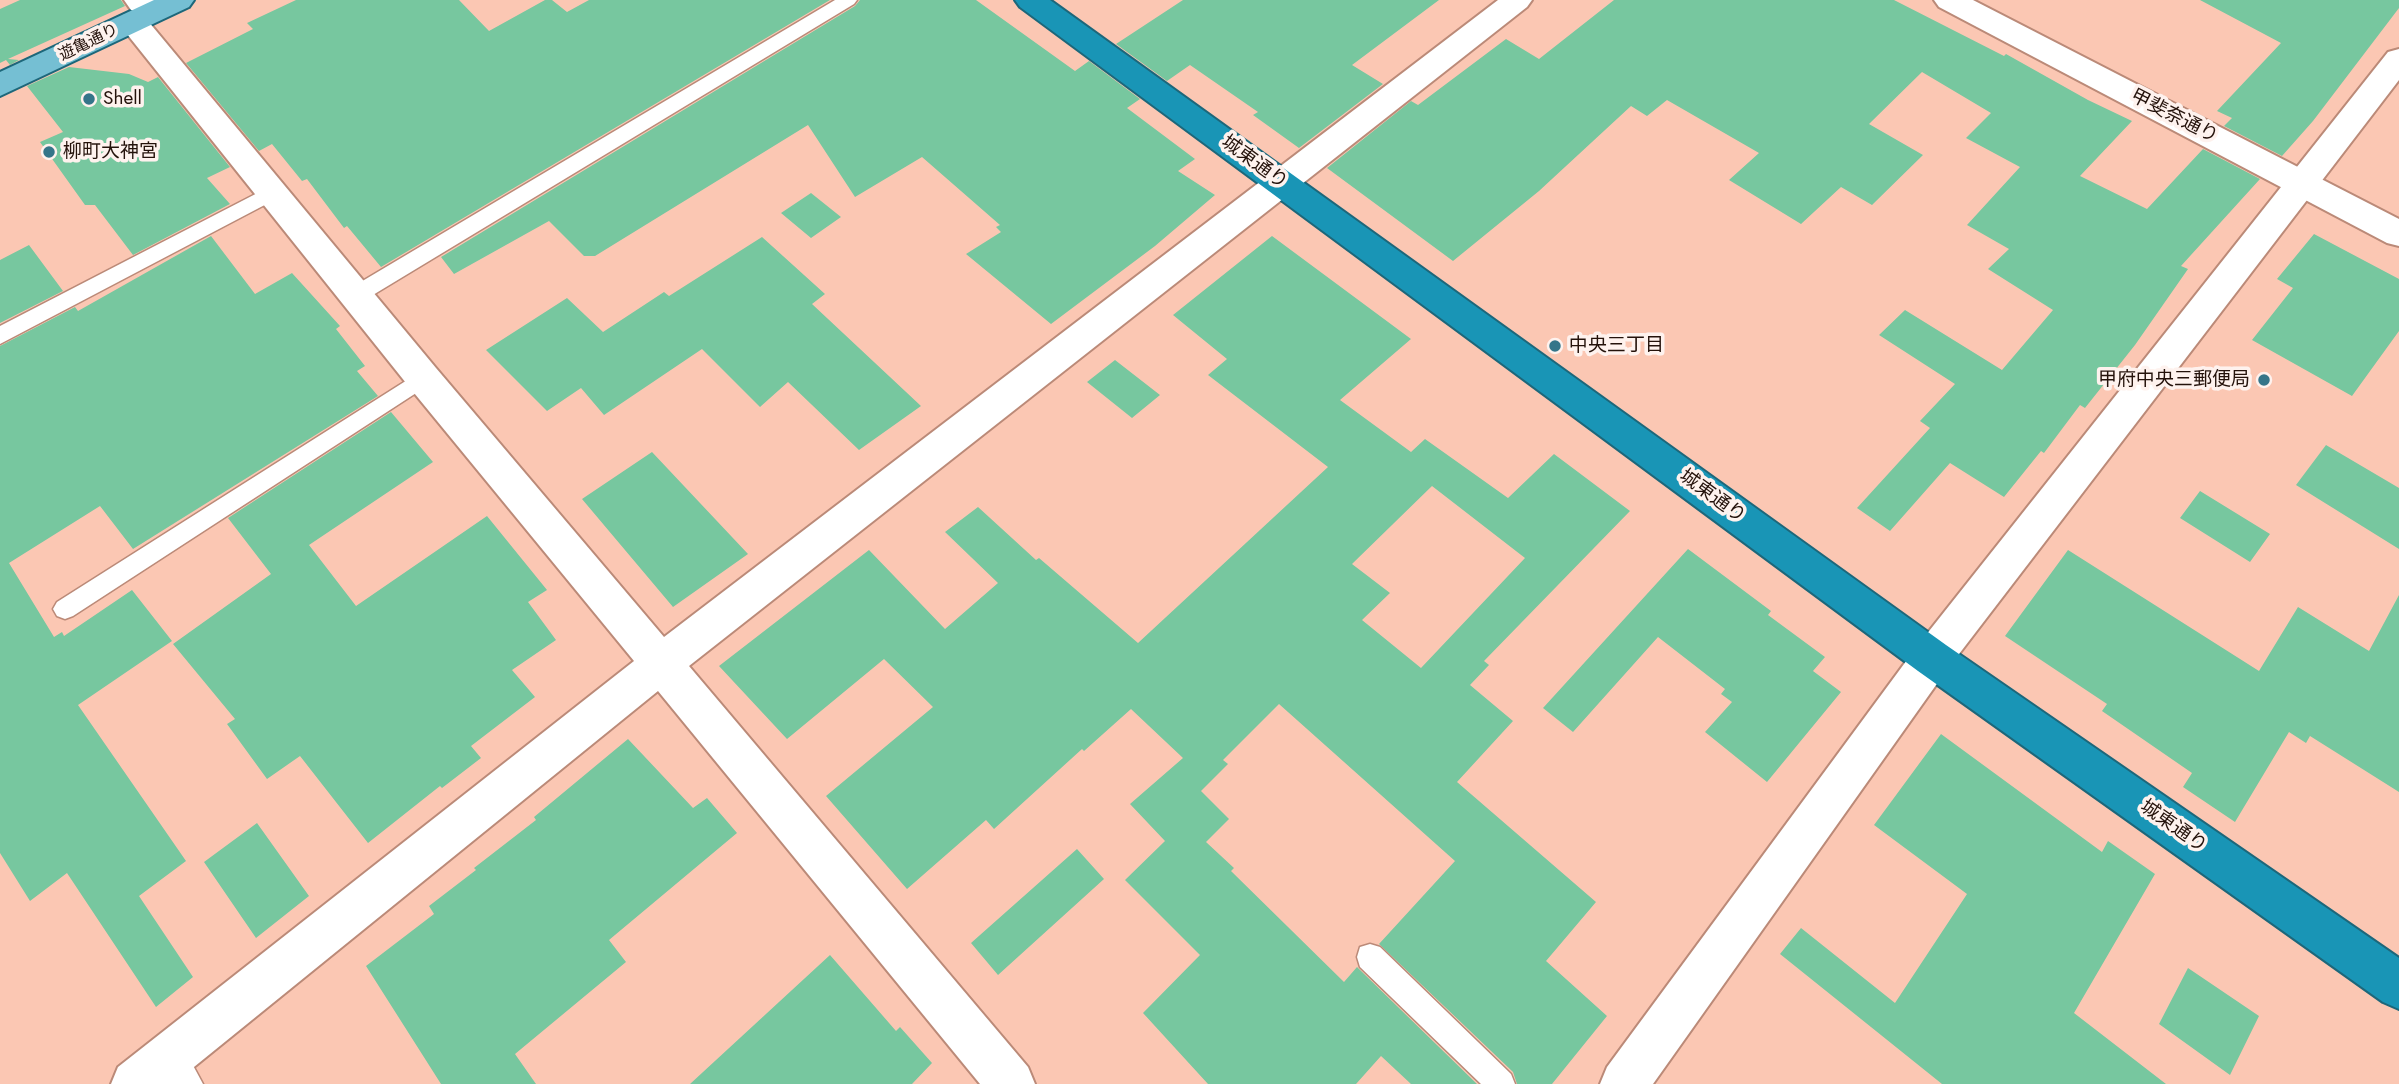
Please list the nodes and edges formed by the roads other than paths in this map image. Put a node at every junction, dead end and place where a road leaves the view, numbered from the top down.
1 (179, 0) edge
2 (848, 0) edge
3 (1030, 0) edge
4 (1517, 0) edge
5 (1949, 0) edge
6 (138, 8) edge
7 (2399, 59) edge
8 (0, 85) edge
9 (1282, 183) junction
10 (2303, 184) junction
11 (271, 193) junction
12 (2399, 234) edge
13 (356, 295) junction
14 (0, 336) edge
15 (423, 377) junction
16 (65, 609) dead end
17 (1932, 658) junction
18 (662, 663) junction
19 (1370, 957) dead end
20 (2399, 986) edge
21 (181, 1070) edge
22 (135, 1084) edge
23 (1011, 1084) edge
24 (1501, 1084) edge
25 (1624, 1084) edge

1 - 6 main road, 遊亀通り
2 - 13 lane
3 - 9 highway, 城東通り
4 - 9 street
5 - 10 street, 甲斐奈通り
6 - 8 main road, 遊亀通り
6 - 11 street
7 - 10 street
9 - 17 highway, 城東通り
9 - 18 street
10 - 12 street, 甲斐奈通り
10 - 17 street
11 - 13 street
11 - 14 lane
13 - 15 street
15 - 16 lane
15 - 18 street
17 - 20 highway, 城東通り
17 - 25 street
18 - 21 street
18 - 23 street
19 - 24 lane
21 - 22 street

